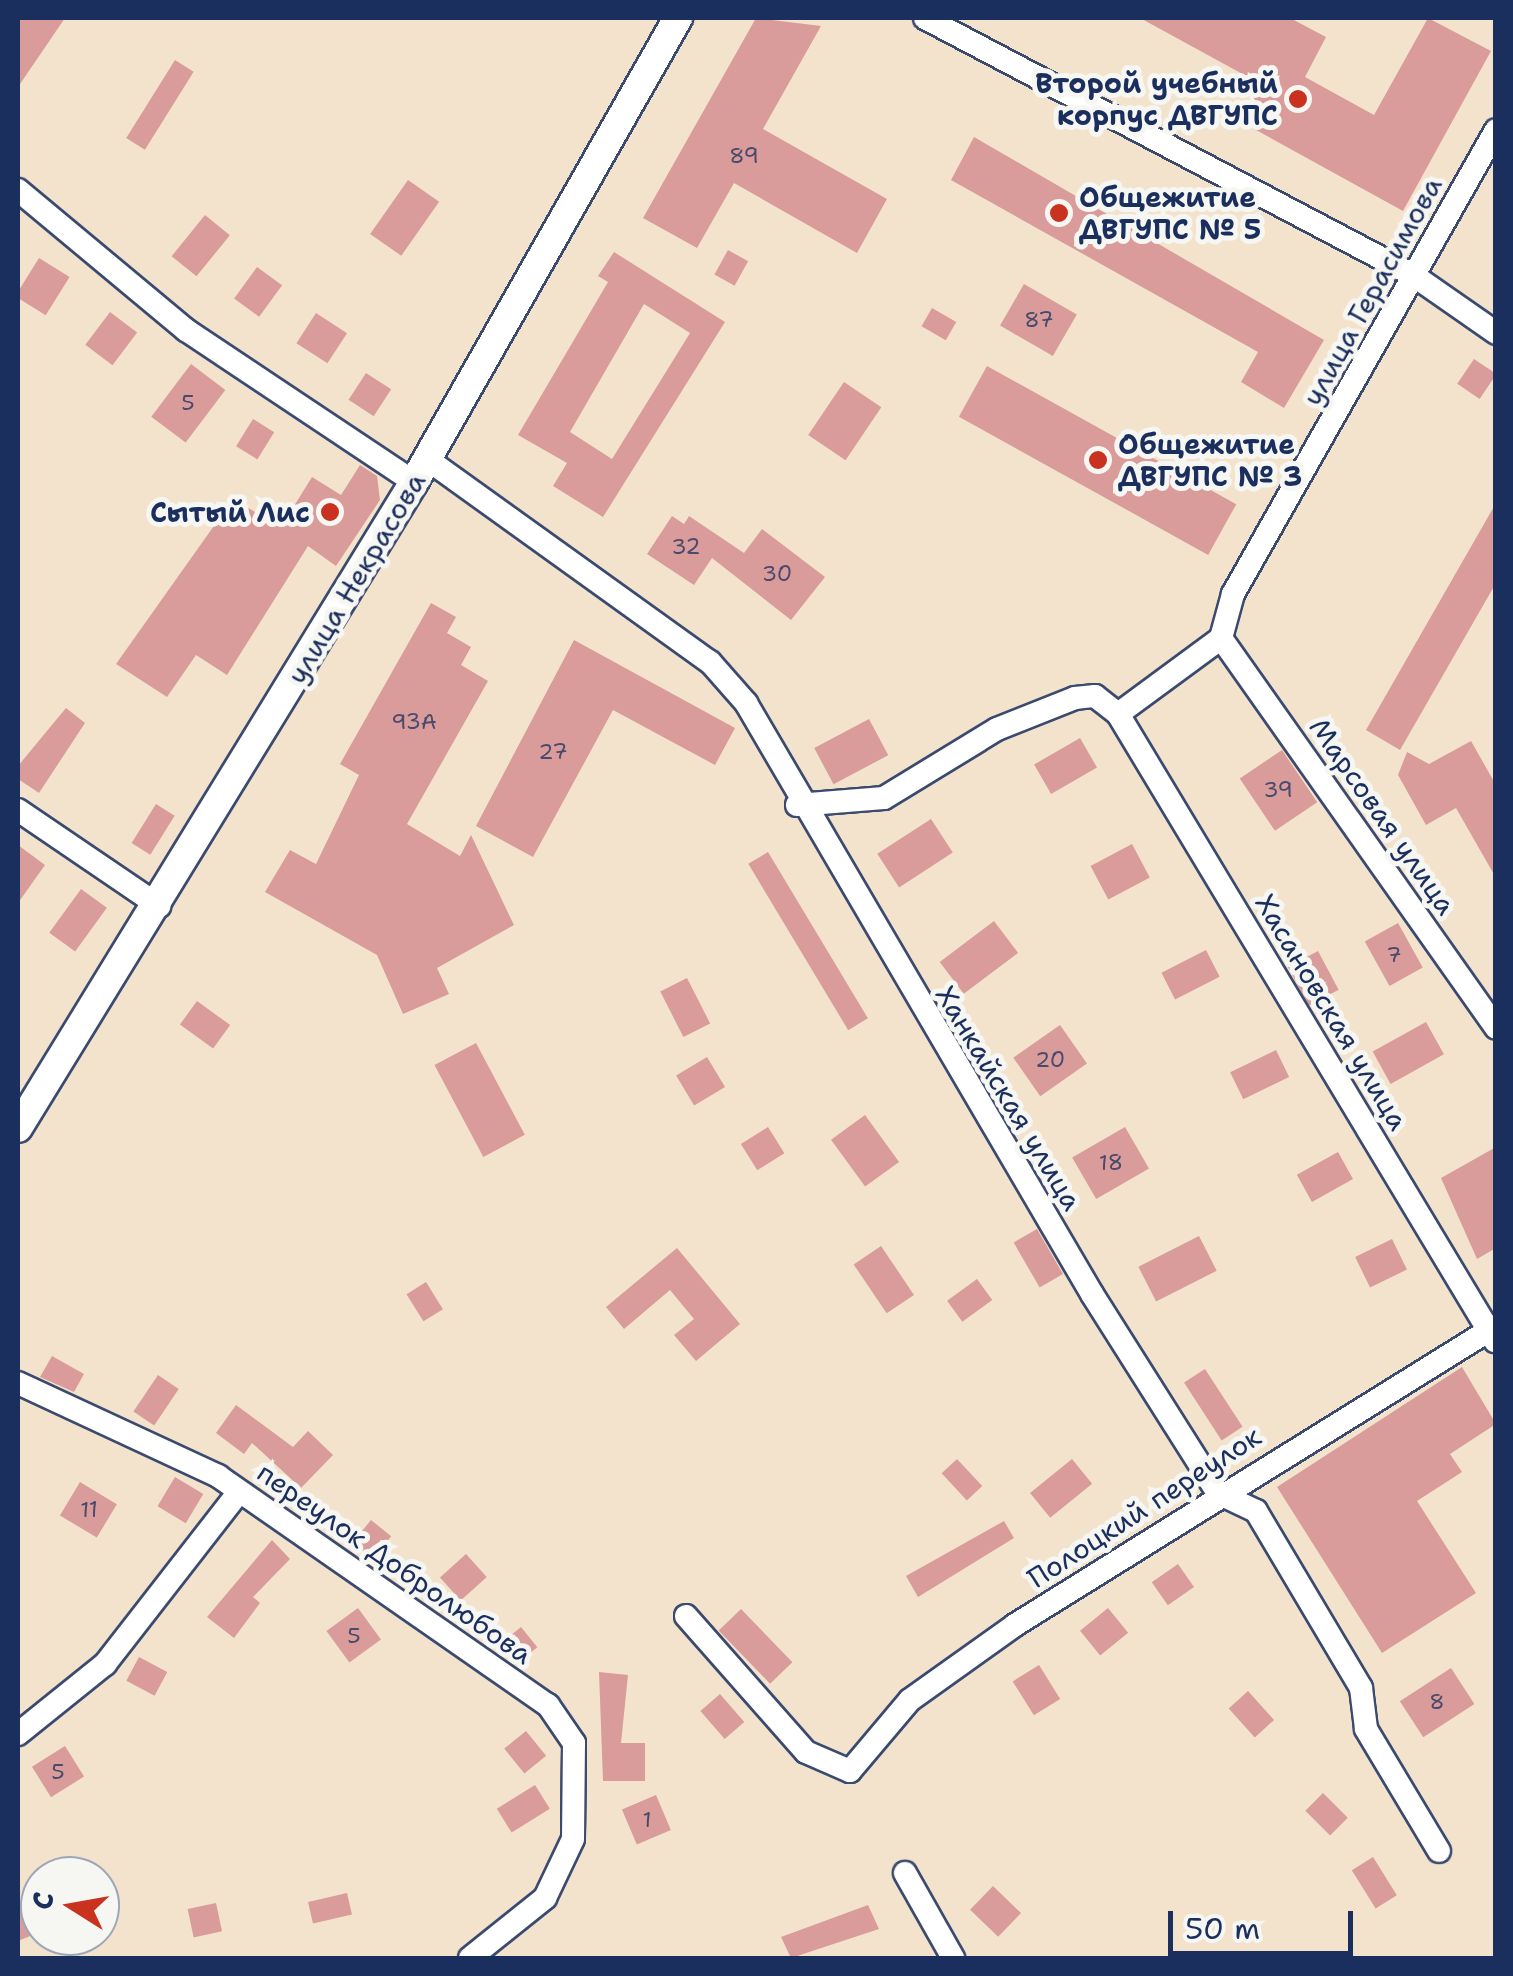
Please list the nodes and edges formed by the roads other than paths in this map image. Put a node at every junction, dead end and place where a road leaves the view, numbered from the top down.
1 (678, 18) edge
2 (924, 18) edge
3 (1496, 130) edge
4 (18, 190) edge
5 (1413, 274) junction
6 (1496, 333) edge
7 (421, 470) junction
8 (1221, 638) junction
9 (1118, 714) junction
10 (797, 804) junction
11 (18, 810) edge
12 (159, 906) junction
13 (1496, 1028) edge
14 (18, 1128) edge
15 (1493, 1332) edge
16 (18, 1383) edge
17 (239, 1492) junction
18 (1218, 1493) junction
19 (686, 1616) dead end
20 (18, 1734) edge
21 (1439, 1851) dead end
22 (905, 1873) dead end
23 (470, 1958) edge
24 (953, 1958) edge

1 - 7 street, улица Некрасова
2 - 5 street
3 - 5 street, улица Герасимова
4 - 7 street, Ханкайская улица
5 - 6 street
5 - 8 street, улица Герасимова
7 - 10 street, Ханкайская улица
7 - 12 street, улица Некрасова
8 - 9 street
8 - 13 street, Марсовая улица
9 - 10 street
9 - 15 street, Хасановская улица
10 - 18 street, Ханкайская улица
11 - 12 street
12 - 14 street, улица Некрасова
15 - 18 street, Полоцкий переулок
16 - 17 street, переулок Добролюбова
17 - 20 street
17 - 23 street, переулок Добролюбова
18 - 19 street, Полоцкий переулок
18 - 21 street, Ханкайская улица
22 - 24 street

